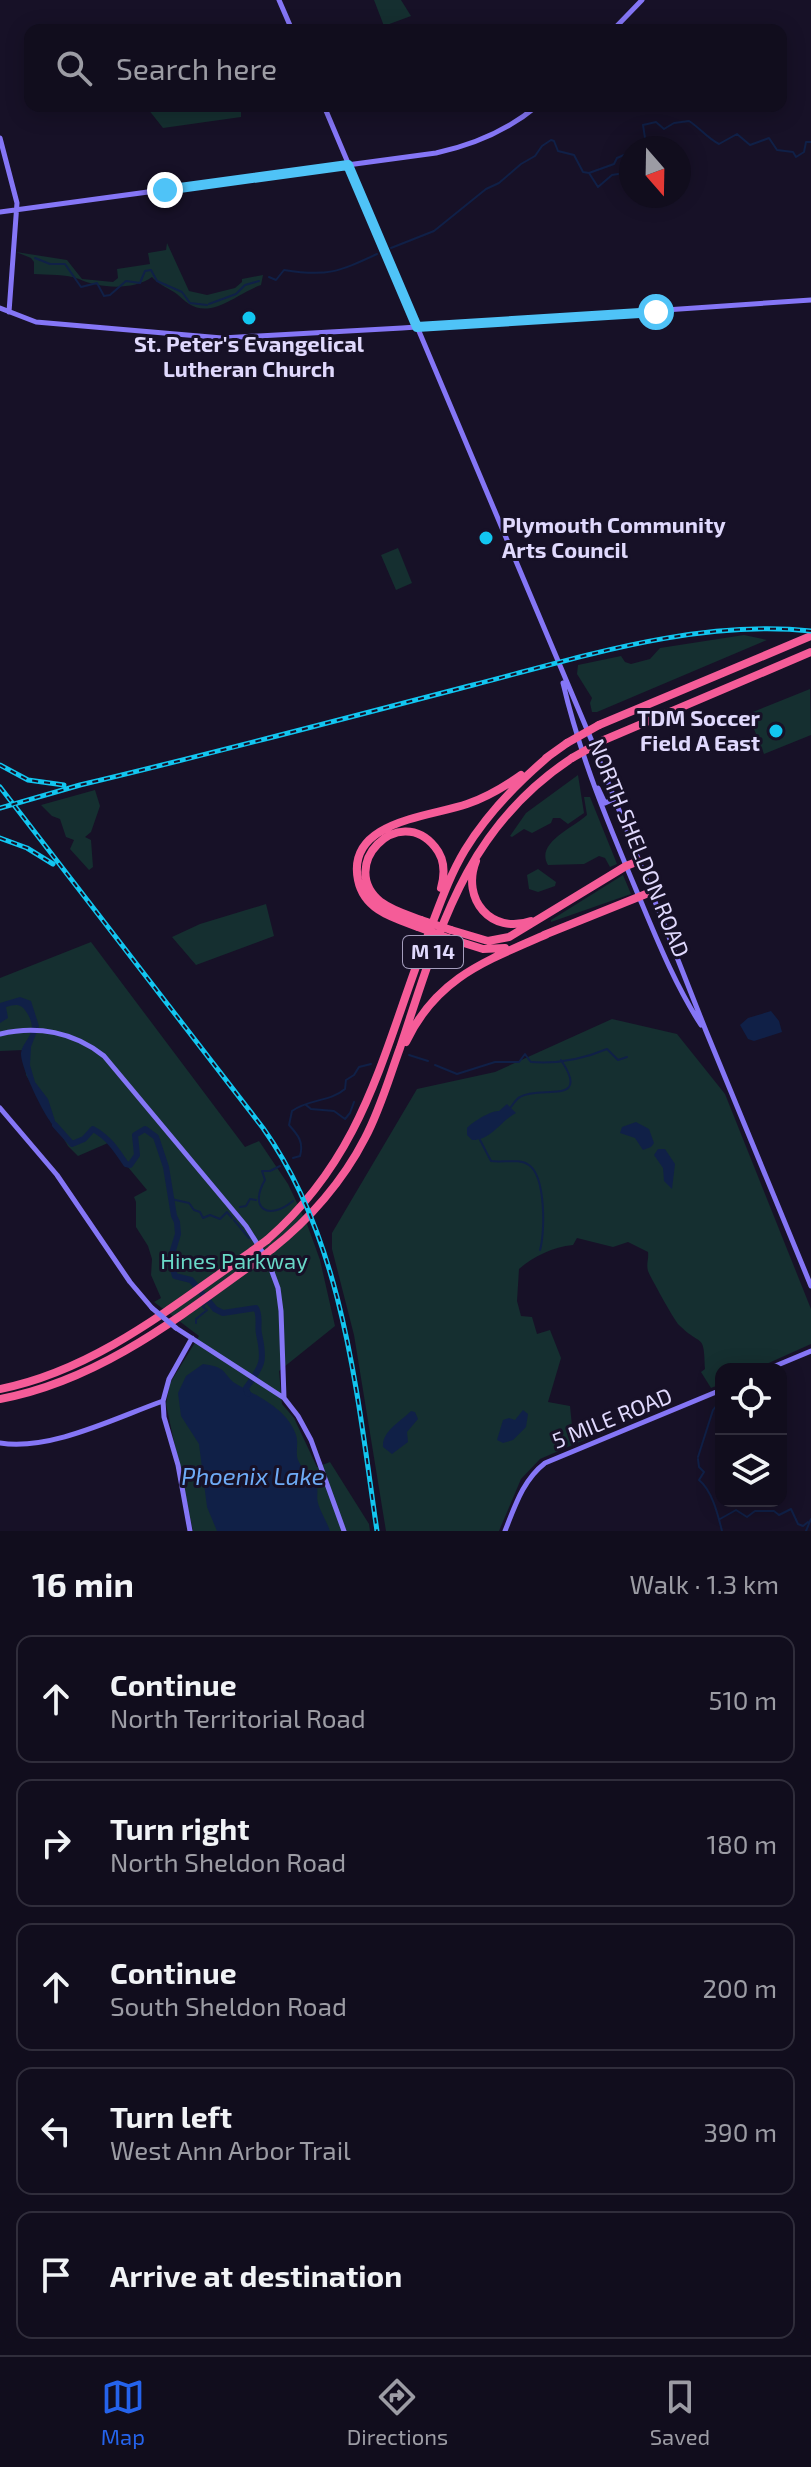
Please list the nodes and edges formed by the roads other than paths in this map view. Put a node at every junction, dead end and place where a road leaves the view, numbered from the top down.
1 (279, 0) edge
2 (642, 0) edge
3 (289, 24) edge
4 (619, 24) edge
5 (326, 112) edge
6 (528, 112) edge
7 (0, 138) edge
8 (348, 165) junction
9 (16, 210) junction
10 (0, 212) edge
11 (811, 300) edge
12 (0, 308) edge
13 (9, 312) junction
14 (417, 327) junction
15 (811, 636) edge
16 (811, 652) edge
17 (560, 670) junction
18 (549, 756) junction
19 (600, 762) junction
20 (586, 763) junction
21 (589, 772) junction
22 (614, 799) junction
23 (622, 822) junction
24 (495, 827) junction
25 (609, 827) junction
26 (639, 861) junction
27 (626, 866) junction
28 (651, 892) junction
29 (640, 897) junction
30 (564, 905) junction
31 (658, 908) junction
32 (645, 911) junction
33 (420, 923) junction
34 (449, 934) junction
35 (547, 934) junction
36 (425, 942) junction
37 (675, 950) junction
38 (665, 957) junction
39 (706, 1031) junction
40 (0, 1034) edge
41 (387, 1084) junction
42 (0, 1108) edge
43 (811, 1286) edge
44 (192, 1338) junction
45 (811, 1351) edge
46 (782, 1363) edge
47 (0, 1389) edge
48 (715, 1392) edge
49 (284, 1398) junction
50 (0, 1399) edge
51 (163, 1401) junction
52 (0, 1443) edge
53 (190, 1531) edge
54 (344, 1531) edge
55 (505, 1531) edge

1 - 3 street
2 - 4 street
5 - 8 street, NORTH SHELDON ROAD
6 - 8 street
7 - 9 street
8 - 9 street
8 - 14 street, NORTH SHELDON ROAD
9 - 10 street
9 - 13 street
11 - 14 street
12 - 13 street
13 - 14 street
14 - 17 street, NORTH SHELDON ROAD
15 - 18 highway, M 14, bridge
16 - 24 highway, M 14, bridge
17 - 19 street, NORTH SHELDON ROAD
17 - 20 street, NORTH SHELDON ROAD
18 - 33 highway
18 - 36 highway, M 14
19 - 20 street
19 - 22 street, NORTH SHELDON ROAD
20 - 21 street, NORTH SHELDON ROAD
21 - 22 street
21 - 25 street, NORTH SHELDON ROAD
22 - 23 street, NORTH SHELDON ROAD
23 - 25 street
23 - 26 street, NORTH SHELDON ROAD
24 - 30 highway
24 - 41 highway, M 14
25 - 27 street, NORTH SHELDON ROAD
26 - 27 highway
26 - 28 street, NORTH SHELDON ROAD
27 - 29 street, NORTH SHELDON ROAD
27 - 30 highway
28 - 29 highway
28 - 31 street, NORTH SHELDON ROAD
29 - 32 street, NORTH SHELDON ROAD
29 - 35 highway
30 - 34 highway
31 - 32 street
31 - 37 street, NORTH SHELDON ROAD
32 - 38 street, NORTH SHELDON ROAD
33 - 34 highway, bridge
33 - 36 highway
34 - 35 highway
35 - 41 highway
36 - 47 highway, M 14, bridge
37 - 38 street
37 - 39 street, NORTH SHELDON ROAD
38 - 39 street, NORTH SHELDON ROAD
39 - 43 street, NORTH SHELDON ROAD
40 - 49 street
41 - 50 highway, M 14, bridge
42 - 44 street, bridge
44 - 49 street
44 - 51 street
45 - 46 street
48 - 55 street, 5 MILE ROAD
49 - 54 street
51 - 52 street
51 - 53 street

